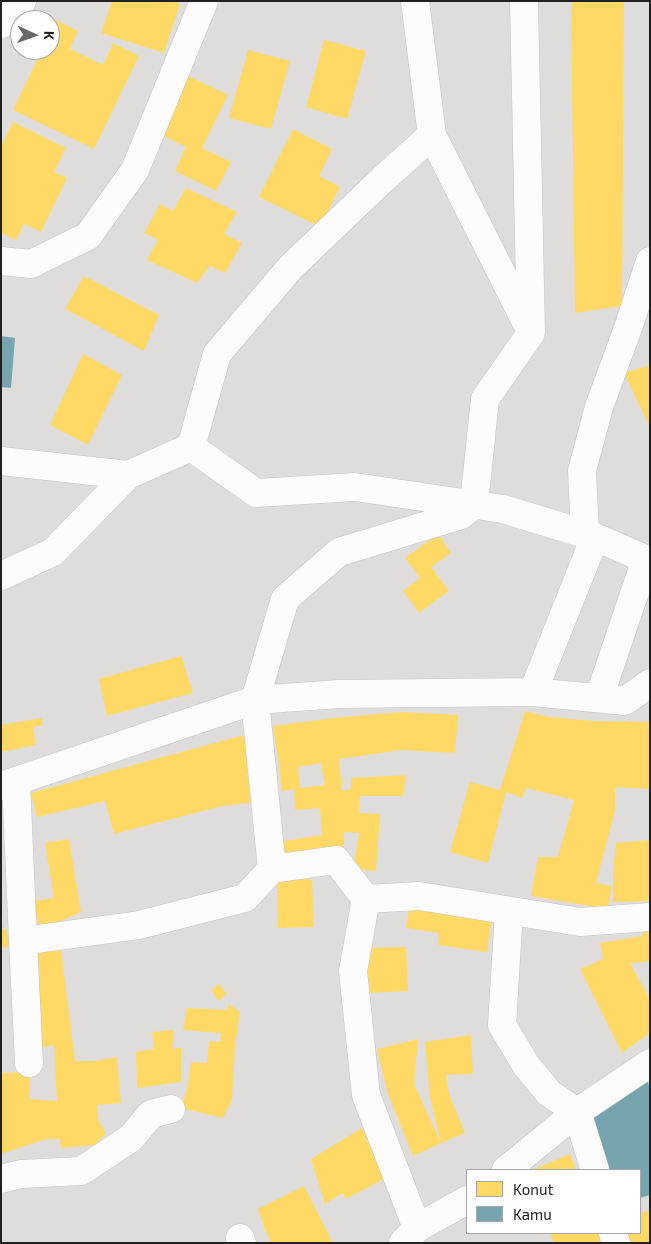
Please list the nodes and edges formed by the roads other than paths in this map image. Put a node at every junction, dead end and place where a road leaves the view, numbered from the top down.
1 (22, 1) edge
2 (204, 1) edge
3 (416, 1) edge
4 (524, 1) edge
5 (1, 24) edge
6 (432, 135) junction
7 (1, 261) edge
8 (650, 261) edge
9 (531, 333) junction
10 (191, 447) junction
11 (1, 461) edge
12 (128, 475) junction
13 (474, 504) junction
14 (590, 535) junction
15 (648, 560) edge
16 (1, 576) edge
17 (650, 683) edge
18 (533, 692) junction
19 (599, 698) junction
20 (255, 700) junction
21 (9, 784) edge
22 (272, 869) junction
23 (366, 899) junction
24 (509, 911) junction
25 (650, 917) edge
26 (23, 941) junction
27 (29, 1063) dead end
28 (650, 1063) edge
29 (171, 1109) dead end
30 (577, 1112) junction
31 (507, 1169) edge
32 (595, 1169) edge
33 (1, 1179) edge
34 (466, 1201) edge
35 (410, 1236) edge

1 - 5 street
2 - 7 street
3 - 6 street
4 - 9 street
6 - 9 street
6 - 10 street
8 - 14 street
9 - 13 street
10 - 12 street
10 - 13 street
11 - 12 street
12 - 16 street
13 - 14 street
13 - 20 street
14 - 15 street
14 - 18 street
15 - 19 street
17 - 19 street
18 - 19 street
18 - 20 street
20 - 21 street
20 - 22 street
21 - 26 street
22 - 23 street
22 - 26 street
23 - 24 street
23 - 35 street
24 - 25 street
24 - 30 street
26 - 27 street
28 - 30 street
29 - 33 street
30 - 31 street
30 - 32 street
34 - 35 street

